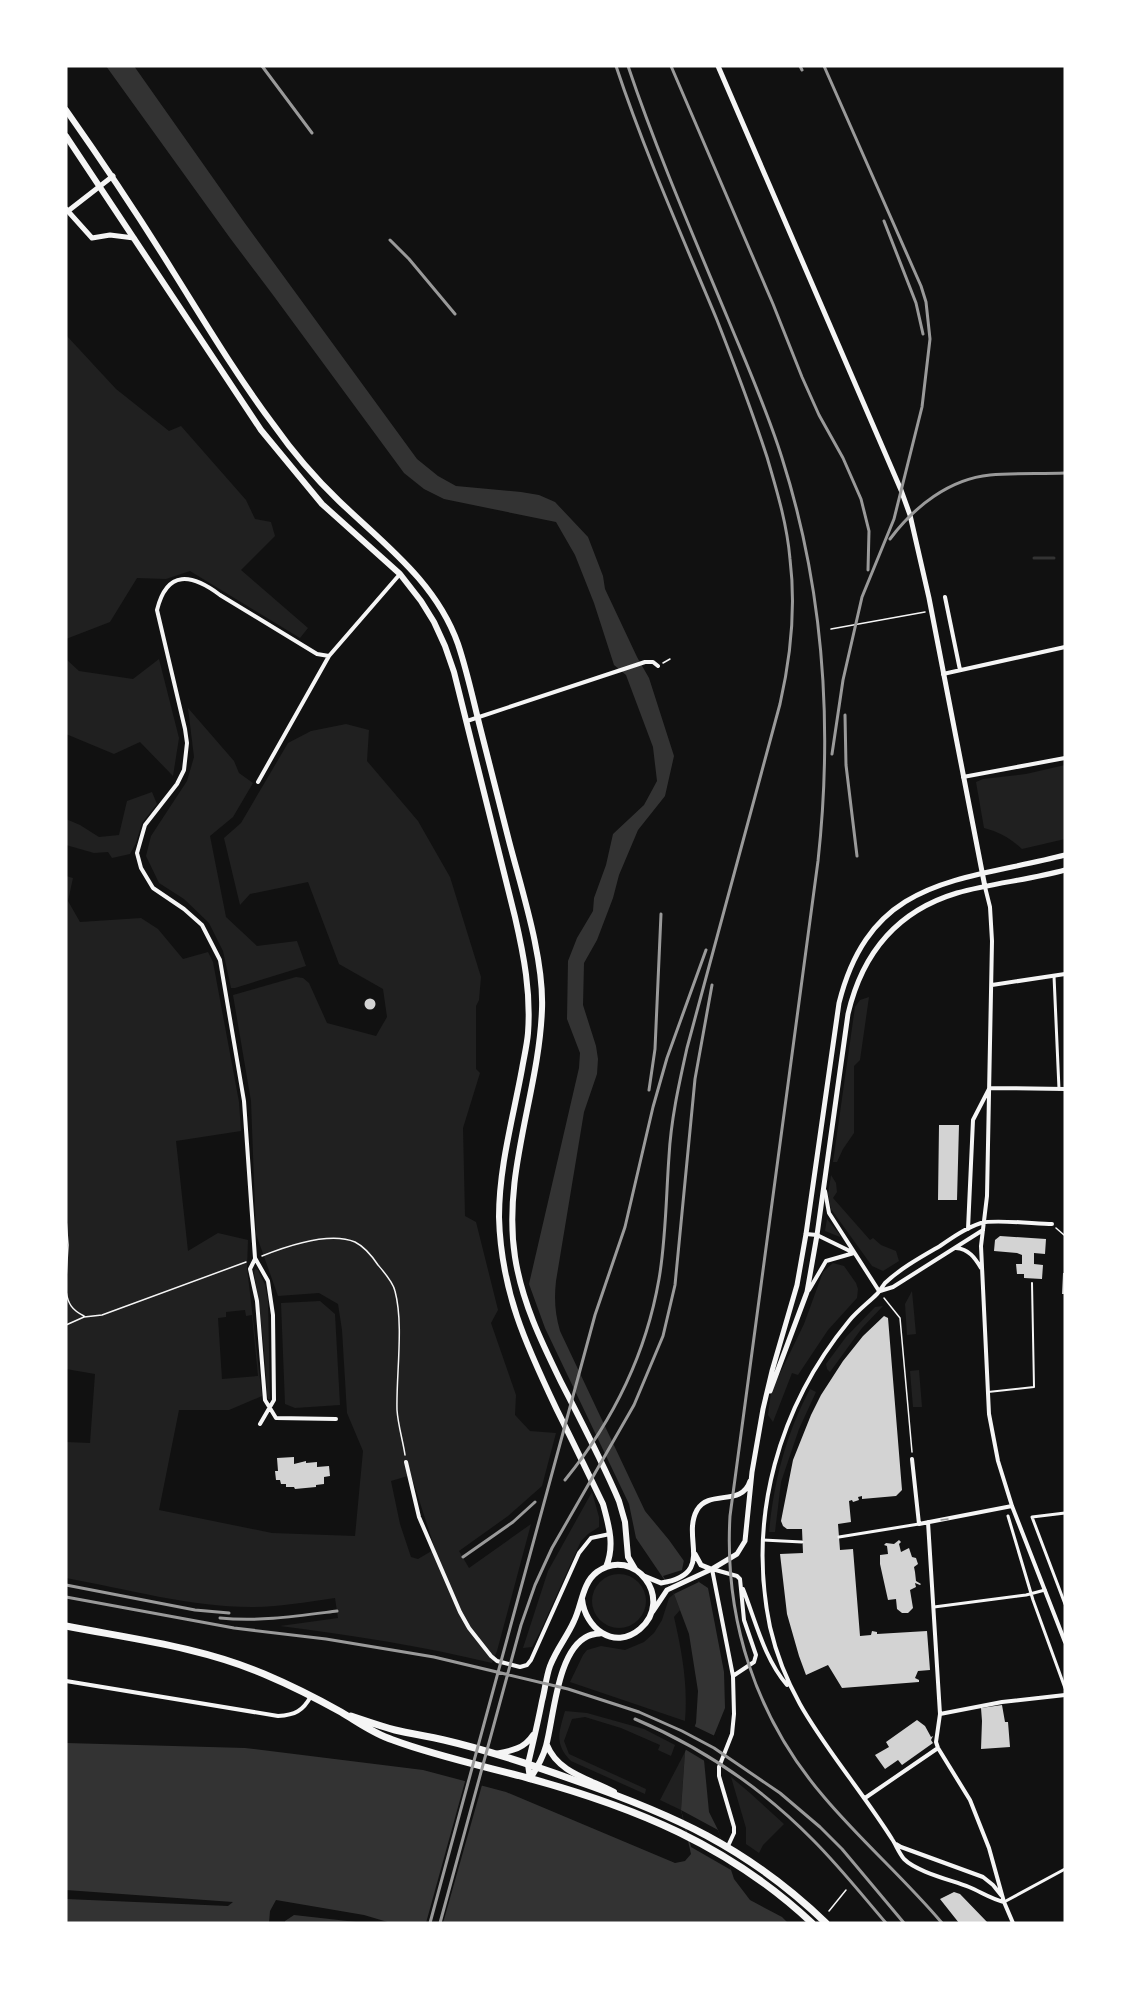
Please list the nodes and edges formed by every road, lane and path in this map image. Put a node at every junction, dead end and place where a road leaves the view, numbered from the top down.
1 (718, 66) edge
2 (66, 110) edge
3 (66, 136) edge
4 (113, 176) junction
5 (99, 187) junction
6 (67, 210) edge
7 (134, 238) junction
8 (400, 574) junction
9 (945, 597) dead end
10 (928, 611) junction
11 (831, 629) dead end
12 (1065, 647) edge
13 (329, 656) junction
14 (658, 666) dead end
15 (960, 670) junction
16 (943, 674) junction
17 (478, 718) junction
18 (466, 721) junction
19 (1065, 758) edge
20 (963, 777) junction
21 (258, 782) dead end
22 (1065, 855) edge
23 (1065, 870) edge
24 (982, 873) junction
25 (985, 887) junction
26 (1065, 974) edge
27 (1054, 976) junction
28 (991, 985) junction
29 (990, 1088) junction
30 (1059, 1089) junction
31 (1065, 1089) edge
32 (824, 1188) junction
33 (1065, 1207) edge
34 (66, 1219) edge
35 (984, 1222) junction
36 (1052, 1224) joint
37 (968, 1229) junction
38 (983, 1230) junction
39 (806, 1233) junction
40 (817, 1235) junction
41 (1065, 1235) edge
42 (952, 1249) junction
43 (854, 1253) junction
44 (255, 1258) junction
45 (982, 1270) junction
46 (66, 1279) edge
47 (1032, 1283) dead end
48 (66, 1291) edge
49 (807, 1292) junction
50 (880, 1292) junction
51 (84, 1317) junction
52 (66, 1326) edge
53 (987, 1392) junction
54 (269, 1406) junction
55 (763, 1410) junction
56 (336, 1419) dead end
57 (260, 1424) dead end
58 (912, 1459) joint
59 (406, 1462) joint
60 (752, 1472) junction
61 (1012, 1506) junction
62 (1065, 1513) edge
63 (1008, 1516) dead end
64 (928, 1522) junction
65 (919, 1524) junction
66 (611, 1534) junction
67 (839, 1537) dead end
68 (764, 1540) junction
69 (802, 1542) dead end
70 (694, 1549) junction
71 (606, 1567) junction
72 (634, 1569) junction
73 (712, 1569) junction
74 (642, 1575) junction
75 (669, 1584) junction
76 (742, 1587) junction
77 (1044, 1590) junction
78 (1031, 1594) junction
79 (582, 1599) junction
80 (1065, 1604) edge
81 (934, 1607) junction
82 (652, 1612) junction
83 (66, 1626) edge
84 (602, 1633) junction
85 (1065, 1642) edge
86 (733, 1676) junction
87 (66, 1681) edge
88 (790, 1688) junction
89 (1065, 1688) edge
90 (1065, 1695) edge
91 (312, 1696) junction
92 (343, 1714) junction
93 (940, 1714) junction
94 (535, 1732) junction
95 (547, 1745) junction
96 (939, 1748) junction
97 (493, 1754) junction
98 (528, 1764) junction
99 (538, 1767) junction
100 (530, 1779) junction
101 (626, 1798) junction
102 (864, 1798) junction
103 (894, 1842) junction
104 (725, 1844) junction
105 (1065, 1869) edge
106 (846, 1890) dead end
107 (1004, 1902) junction
108 (830, 1911) dead end
109 (812, 1923) edge
110 (826, 1923) edge
111 (1014, 1923) edge

1 - 10 street
2 - 4 main road
3 - 5 main road
4 - 5 street
4 - 17 main road
5 - 6 street
5 - 7 main road
6 - 7 street
7 - 8 main road
8 - 13 street
8 - 18 main road
9 - 15 street
10 - 11 path
10 - 16 street
12 - 15 street
13 - 21 street
13 - 44 street
14 - 17 street
15 - 16 street
16 - 20 street
17 - 18 street
17 - 72 main road
18 - 66 main road
19 - 20 street
20 - 24 street
22 - 24 street
23 - 25 street
24 - 25 street
24 - 39 street
25 - 28 street
25 - 32 street
26 - 27 street
27 - 28 street
27 - 30 street
28 - 29 street
29 - 30 street
29 - 35 street
29 - 37 street
30 - 31 street
32 - 40 street
32 - 43 street
33 - 41 path
34 - 46 path
35 - 36 street
35 - 37 street
35 - 38 street
36 - 41 path
37 - 50 street
38 - 42 street
38 - 45 street
39 - 40 street
39 - 55 street
40 - 43 street
40 - 49 street
42 - 45 street
42 - 50 street
43 - 49 street
43 - 50 street
44 - 51 path
44 - 54 street
44 - 54 street
44 - 59 path
45 - 53 street
47 - 53 lane
48 - 51 path
49 - 55 street
50 - 58 path
50 - 68 street
51 - 52 path
53 - 61 street
54 - 56 street
54 - 57 street
55 - 60 street
58 - 65 street
59 - 66 street
60 - 70 street
60 - 73 street
61 - 64 street
61 - 77 street
62 - 80 street
63 - 78 street
64 - 65 street
64 - 81 street
65 - 67 street
66 - 71 main road
68 - 69 street
68 - 88 street
70 - 73 street
70 - 75 street
71 - 72 main road
71 - 79 main road
72 - 74 main road
73 - 75 street
73 - 76 street
73 - 86 street
74 - 75 street
74 - 82 main road
75 - 82 street
76 - 86 street
76 - 88 street
77 - 78 street
77 - 85 street
78 - 81 street
78 - 89 street
79 - 84 main road
79 - 94 main road
81 - 93 street
82 - 84 main road
83 - 91 main road
84 - 95 main road
86 - 104 street
87 - 91 street
88 - 102 street
90 - 93 street
91 - 92 main road
92 - 97 main road
92 - 100 main road
93 - 96 street
94 - 97 main road
94 - 98 main road
95 - 99 main road
95 - 101 main road
96 - 102 street
96 - 107 street
97 - 98 main road
98 - 99 main road
98 - 100 main road
99 - 100 main road
99 - 101 main road
100 - 109 main road
101 - 104 main road
102 - 103 street
103 - 107 street
103 - 107 street
104 - 110 main road
105 - 107 street
106 - 108 path
107 - 111 street

